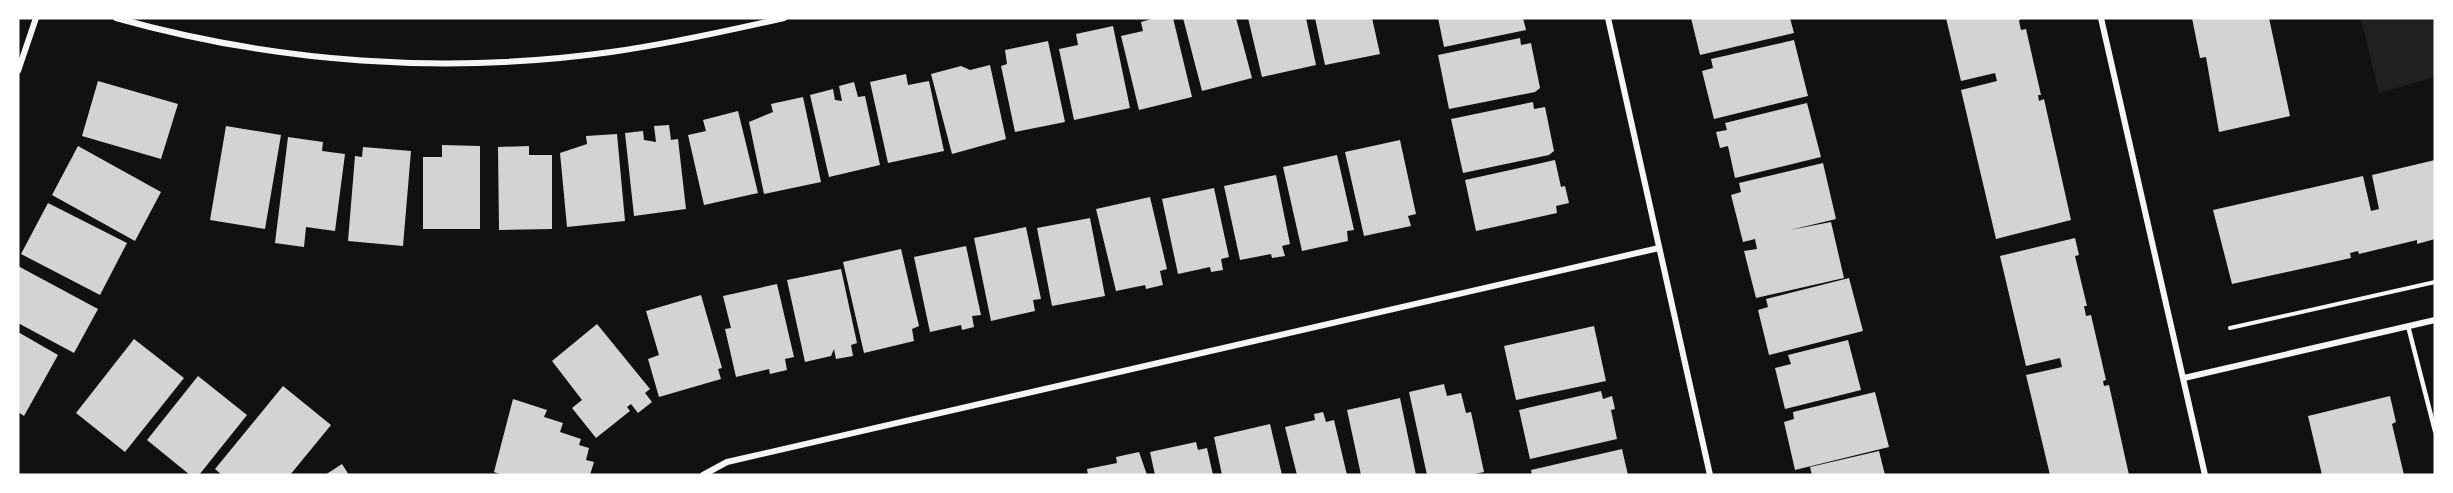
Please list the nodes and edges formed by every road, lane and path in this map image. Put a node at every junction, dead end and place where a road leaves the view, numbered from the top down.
1 (36, 18) edge
2 (116, 18) edge
3 (784, 18) edge
4 (1608, 18) edge
5 (2102, 18) edge
6 (18, 71) edge
7 (1659, 248) junction
8 (2435, 282) edge
9 (2435, 320) edge
10 (2408, 326) junction
11 (2230, 328) dead end
12 (2184, 378) junction
13 (2435, 431) edge
14 (703, 475) edge
15 (1710, 475) edge
16 (2205, 475) edge

1 - 6 street
2 - 3 street
4 - 7 street
5 - 12 street
7 - 14 street
7 - 15 street
8 - 11 path
9 - 10 street
10 - 12 street
10 - 13 lane
12 - 16 street

